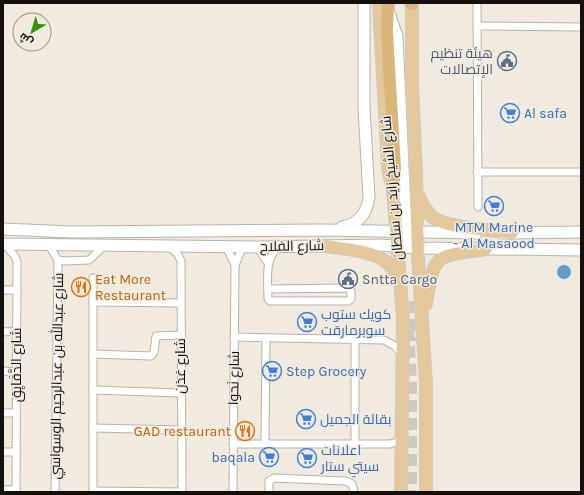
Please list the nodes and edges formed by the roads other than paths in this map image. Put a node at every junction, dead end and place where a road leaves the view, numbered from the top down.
1 (364, 3) edge
2 (412, 3) edge
3 (477, 3) edge
4 (385, 5) edge
5 (476, 26) junction
6 (581, 27) edge
7 (477, 172) junction
8 (581, 172) edge
9 (417, 189) junction
10 (393, 190) joint
11 (478, 207) dead end
12 (3, 229) edge
13 (324, 230) junction
14 (406, 232) junction
15 (581, 232) edge
16 (512, 233) junction
17 (48, 244) junction
18 (104, 246) junction
19 (167, 246) junction
20 (226, 246) junction
21 (243, 246) junction
22 (326, 246) junction
23 (3, 247) edge
24 (257, 247) junction
25 (278, 247) junction
26 (397, 247) junction
27 (418, 248) junction
28 (486, 248) junction
29 (581, 250) edge
30 (58, 260) junction
31 (268, 263) junction
32 (235, 265) junction
33 (93, 278) dead end
34 (268, 289) junction
35 (3, 290) edge
36 (17, 290) junction
37 (93, 302) junction
38 (180, 303) junction
39 (403, 319) junction
40 (423, 325) junction
41 (3, 332) edge
42 (16, 332) junction
43 (180, 334) junction
44 (234, 336) junction
45 (266, 338) junction
46 (354, 339) junction
47 (93, 354) junction
48 (404, 356) junction
49 (3, 371) edge
50 (16, 372) junction
51 (93, 390) junction
52 (180, 393) junction
53 (3, 413) edge
54 (16, 413) junction
55 (93, 428) junction
56 (181, 430) junction
57 (403, 436) junction
58 (233, 444) junction
59 (265, 444) junction
60 (355, 444) junction
61 (3, 452) edge
62 (16, 452) junction
63 (3, 490) edge
64 (16, 491) edge
65 (55, 492) edge
66 (93, 492) edge
67 (182, 492) edge
68 (233, 492) edge
69 (269, 492) edge
70 (354, 492) edge
71 (401, 492) edge
72 (426, 492) edge

1 - 13 main road
2 - 9 main road, شارع الشيخ زايد بن سلطان
3 - 5 street
4 - 10 highway
4 - 14 main road
5 - 6 street
5 - 7 street
7 - 8 street
7 - 11 street
9 - 14 main road, شارع الشيخ زايد بن سلطان
9 - 16 main road
10 - 14 main road, شارع الشيخ زايد بن سلطان
12 - 13 main road, شارع الفلاح
13 - 14 main road, شارع الفلاح
14 - 16 main road, شارع الفلاح
14 - 26 main road, شارع الشيخ زايد بن سلطان
14 - 27 main road, شارع الشيخ زايد بن سلطان
15 - 16 main road, شارع الفلاح
17 - 18 main road, شارع الفلاح
17 - 23 main road, شارع الفلاح
17 - 30 street
18 - 19 main road, شارع الفلاح
18 - 30 street
19 - 20 main road, شارع الفلاح
19 - 38 street, شارع عَدَن
20 - 21 main road, شارع الفلاح
20 - 32 street, شارع نَحوا
21 - 24 main road, شارع الفلاح
21 - 32 street, شارع نَحوا
22 - 25 main road, شارع الفلاح
22 - 26 main road, شارع الفلاح
22 - 39 main road
23 - 36 street, شارع الدَّقَايِق
24 - 25 main road, شارع الفلاح
24 - 31 street
25 - 31 street
26 - 27 main road, شارع الفلاح
26 - 39 main road, شارع الشيخ زايد بن سلطان
27 - 28 main road, شارع الفلاح
27 - 40 main road, شارع الشيخ زايد بن سلطان
28 - 29 main road, شارع الفلاح
28 - 40 main road
30 - 65 street, شارع عبدالله بن عبدالرحيم الوسواسي
31 - 34 street
32 - 44 street, شارع نَحوا
33 - 37 street
34 - 34 street
35 - 36 street
36 - 42 street, شارع الدَّقَايِق
37 - 38 street
37 - 47 street
38 - 43 street, شارع عَدَن
39 - 48 main road, شارع الشيخ زايد بن سلطان
40 - 72 main road, شارع الشيخ زايد بن سلطان
41 - 42 street
42 - 50 street, شارع الدَّقَايِق
43 - 47 street
43 - 52 street, شارع عَدَن
44 - 45 street
44 - 58 street, شارع نَحوا
45 - 46 street
45 - 59 street
46 - 48 street
46 - 60 street
47 - 51 street
48 - 57 main road, شارع الشيخ زايد بن سلطان
49 - 50 street
50 - 54 street, شارع الدَّقَايِق
51 - 52 street
51 - 55 street
52 - 56 street, شارع عَدَن
53 - 54 street
54 - 62 street, شارع الدَّقَايِق
55 - 56 street
55 - 66 street
56 - 67 street, شارع عَدَن
57 - 60 street
57 - 71 main road, شارع الشيخ زايد بن سلطان
58 - 59 street
58 - 68 street, شارع نَحوا
59 - 60 street
61 - 62 street
62 - 64 street, شارع الدَّقَايِق
63 - 64 street
66 - 67 street
69 - 70 street

